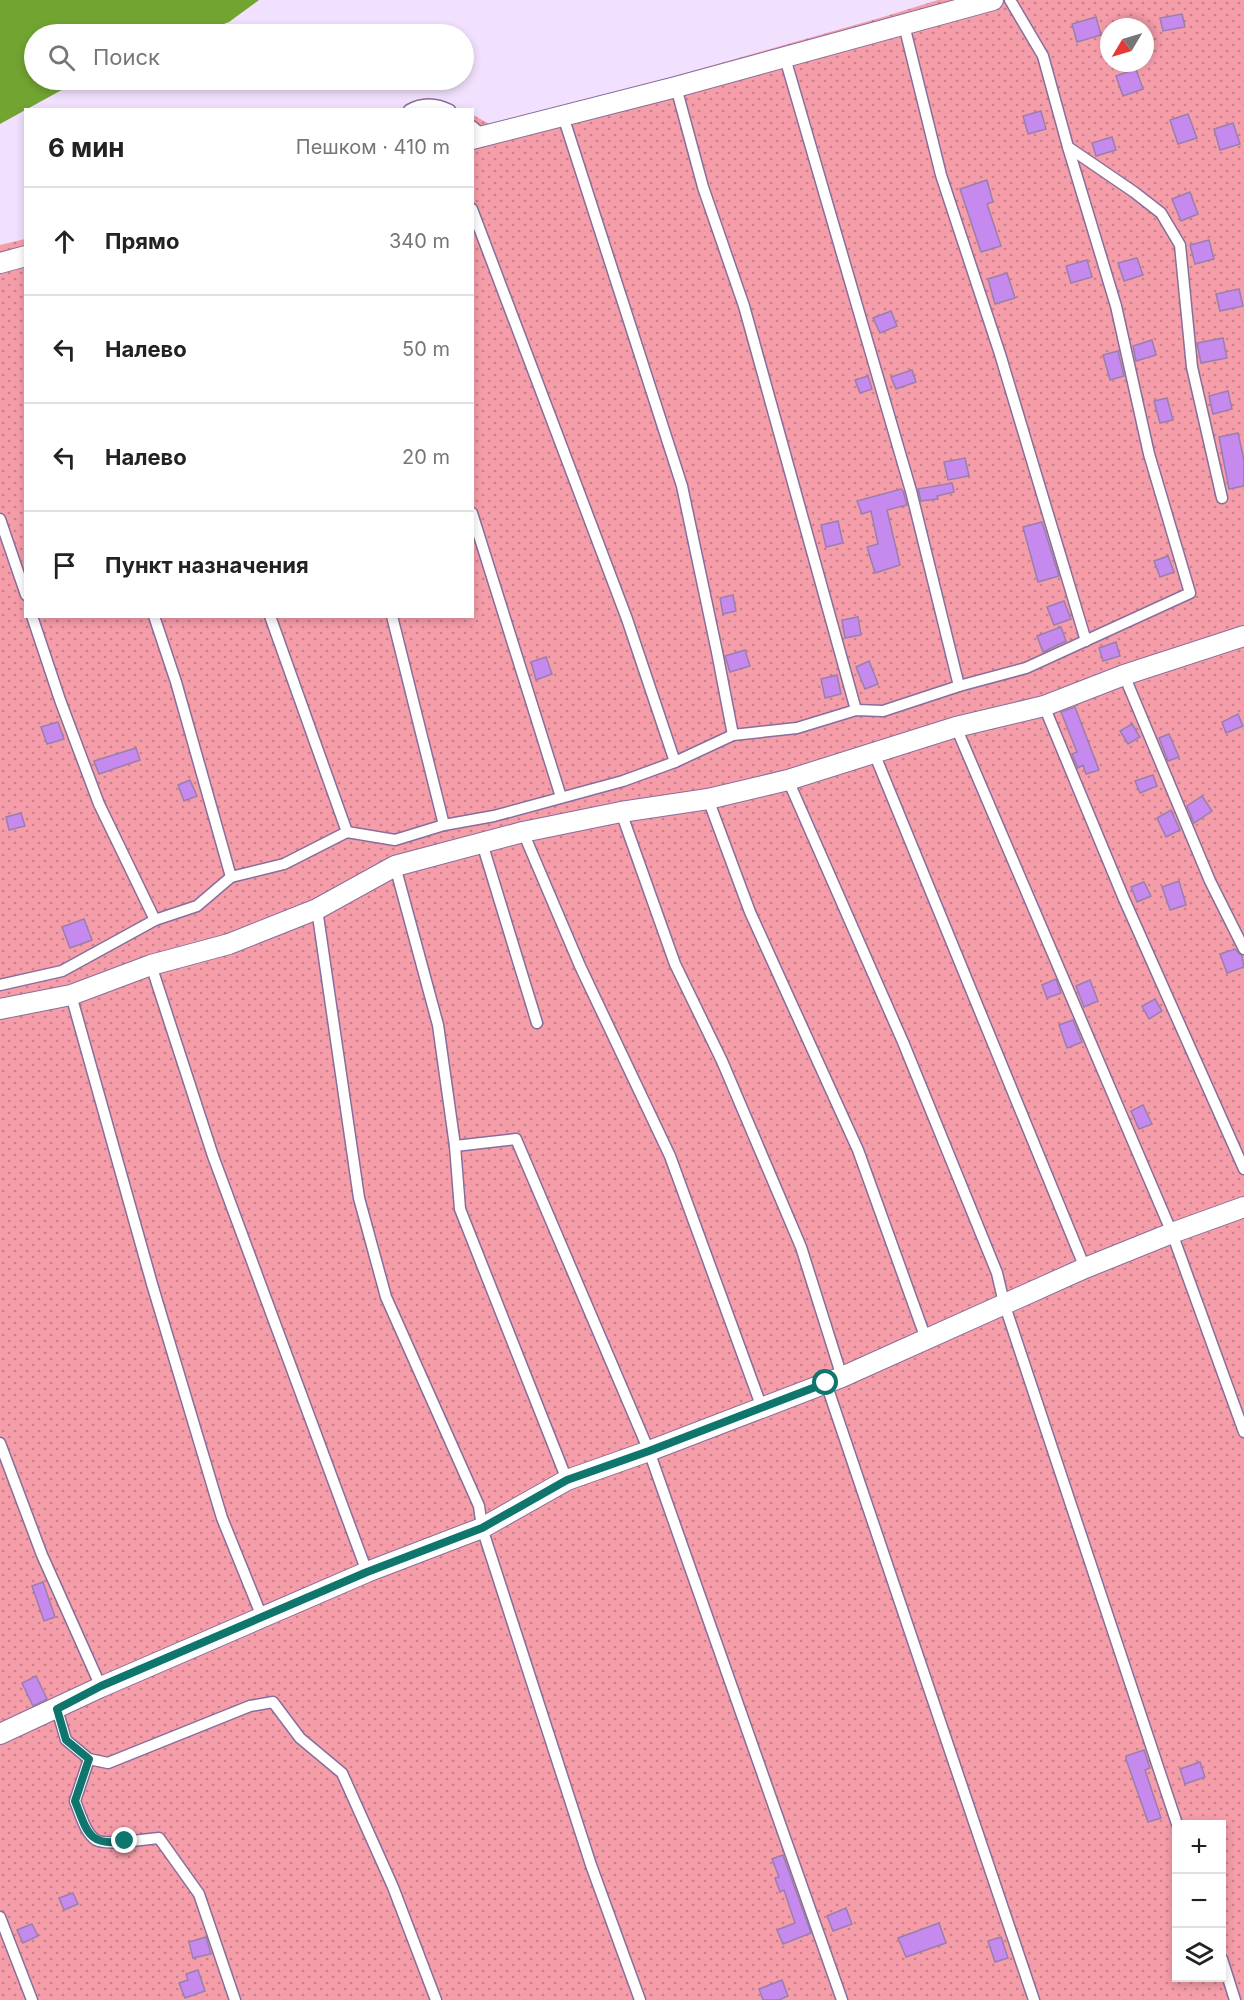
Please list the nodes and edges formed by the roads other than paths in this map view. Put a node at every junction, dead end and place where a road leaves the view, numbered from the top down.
1 (993, 0) edge
2 (1010, 0) edge
3 (904, 25) junction
4 (785, 58) junction
5 (676, 87) junction
6 (414, 108) edge
7 (444, 108) edge
8 (563, 116) junction
9 (476, 134) edge
10 (1068, 147) junction
11 (474, 214) edge
12 (24, 256) edge
13 (0, 263) edge
14 (1222, 498) dead end
15 (0, 519) edge
16 (474, 519) edge
17 (24, 590) edge
18 (34, 618) edge
19 (155, 618) edge
20 (271, 618) edge
21 (392, 618) edge
22 (1244, 636) edge
23 (1086, 641) junction
24 (1124, 675) junction
25 (959, 686) junction
26 (1044, 706) junction
27 (856, 710) junction
28 (956, 727) junction
29 (733, 735) junction
30 (873, 753) junction
31 (675, 762) junction
32 (788, 780) junction
33 (561, 797) junction
34 (708, 799) junction
35 (621, 812) junction
36 (444, 825) junction
37 (347, 832) junction
38 (523, 832) junction
39 (482, 843) junction
40 (395, 866) junction
41 (231, 878) junction
42 (317, 909) junction
43 (155, 920) junction
44 (1244, 949) edge
45 (151, 965) junction
46 (0, 985) edge
47 (71, 994) junction
48 (0, 1009) edge
49 (537, 1023) dead end
50 (455, 1146) junction
51 (1244, 1169) edge
52 (1244, 1208) edge
53 (1172, 1233) junction
54 (1085, 1268) junction
55 (1004, 1303) junction
56 (926, 1339) junction
57 (834, 1380) junction
58 (762, 1408) junction
59 (1244, 1432) edge
60 (0, 1443) edge
61 (649, 1451) junction
62 (567, 1480) junction
63 (482, 1528) junction
64 (367, 1572) junction
65 (262, 1617) junction
66 (101, 1686) junction
67 (57, 1709) junction
68 (0, 1734) edge
69 (89, 1759) junction
70 (1176, 1820) edge
71 (0, 1917) edge
72 (1226, 1974) edge
73 (32, 2000) edge
74 (236, 2000) edge
75 (436, 2000) edge
76 (640, 2000) edge
77 (842, 2000) edge
78 (1034, 2000) edge
79 (1235, 2000) edge

1 - 3 street
2 - 10 lane
3 - 4 street
3 - 23 lane
4 - 5 street
4 - 25 lane
5 - 8 street
5 - 27 lane
6 - 7 lane
8 - 9 street
8 - 29 lane
10 - 14 lane
10 - 23 lane
11 - 31 lane
12 - 13 street
15 - 17 lane
16 - 33 lane
18 - 43 lane
19 - 41 lane
20 - 37 lane
21 - 36 lane
22 - 24 street
23 - 25 lane
24 - 26 street
24 - 44 lane
25 - 27 lane
26 - 28 street
26 - 51 lane
27 - 29 lane
28 - 30 street
28 - 53 lane
29 - 31 lane
30 - 32 street
30 - 54 lane
31 - 33 lane
32 - 34 street
32 - 55 lane
33 - 36 lane
34 - 35 street
34 - 56 lane
35 - 38 street
35 - 57 lane
36 - 37 lane
37 - 41 lane
38 - 39 street
38 - 58 lane
39 - 40 street
39 - 49 lane
40 - 42 street
40 - 50 lane
41 - 43 lane
42 - 45 street
42 - 63 lane
43 - 46 lane
45 - 47 street
45 - 64 lane
47 - 48 street
47 - 65 lane
50 - 61 lane
50 - 62 lane
52 - 53 street
53 - 54 street
53 - 59 lane
54 - 55 street
55 - 56 street
55 - 70 lane
56 - 57 street
57 - 58 street
57 - 78 lane
58 - 61 street
60 - 66 lane
61 - 62 street
61 - 77 lane
62 - 63 street
63 - 64 street
63 - 76 lane
64 - 65 street
65 - 66 street
66 - 67 street
67 - 68 street
67 - 69 lane
69 - 74 lane
69 - 75 lane
71 - 73 lane
72 - 79 lane

